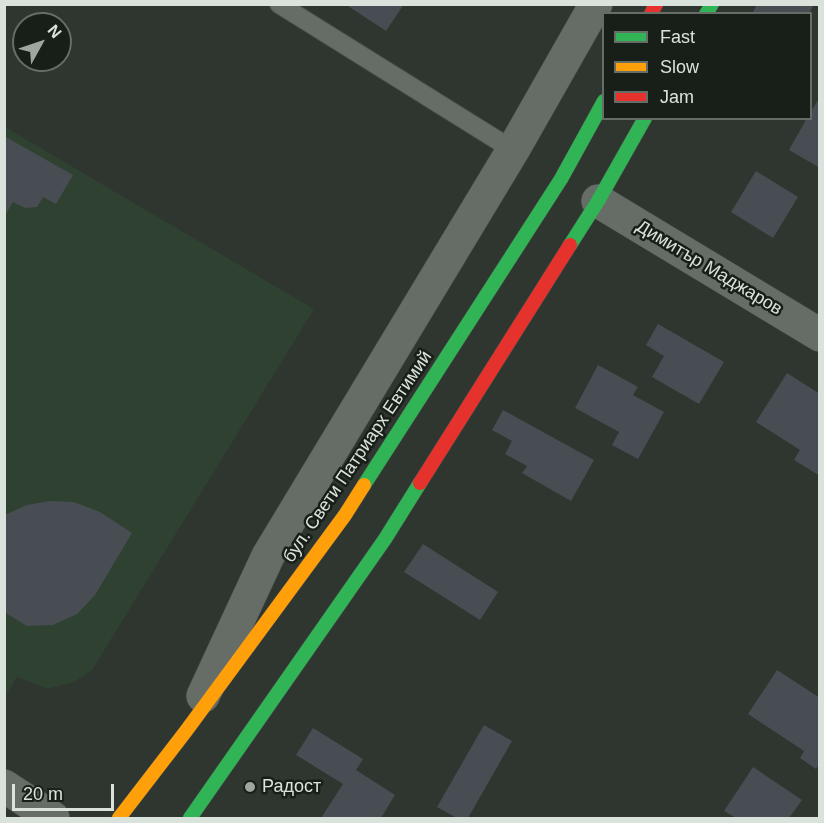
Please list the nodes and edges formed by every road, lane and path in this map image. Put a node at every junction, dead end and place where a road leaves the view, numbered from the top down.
1 (279, 4) edge
2 (596, 4) edge
3 (602, 103) edge
4 (644, 120) edge
5 (513, 150) junction
6 (598, 201) junction
7 (819, 335) edge
8 (186, 731) junction
9 (4, 786) edge
10 (53, 819) edge
11 (119, 819) edge
12 (190, 819) edge

1 - 5 lane
2 - 5 street
3 - 8 main road, бул. Свети Патриарх Евтимий
4 - 6 main road
5 - 8 street
6 - 7 street, Димитър Маджаров
6 - 12 main road
8 - 11 main road, бул. Свети Патриарх Евтимий
9 - 10 street

